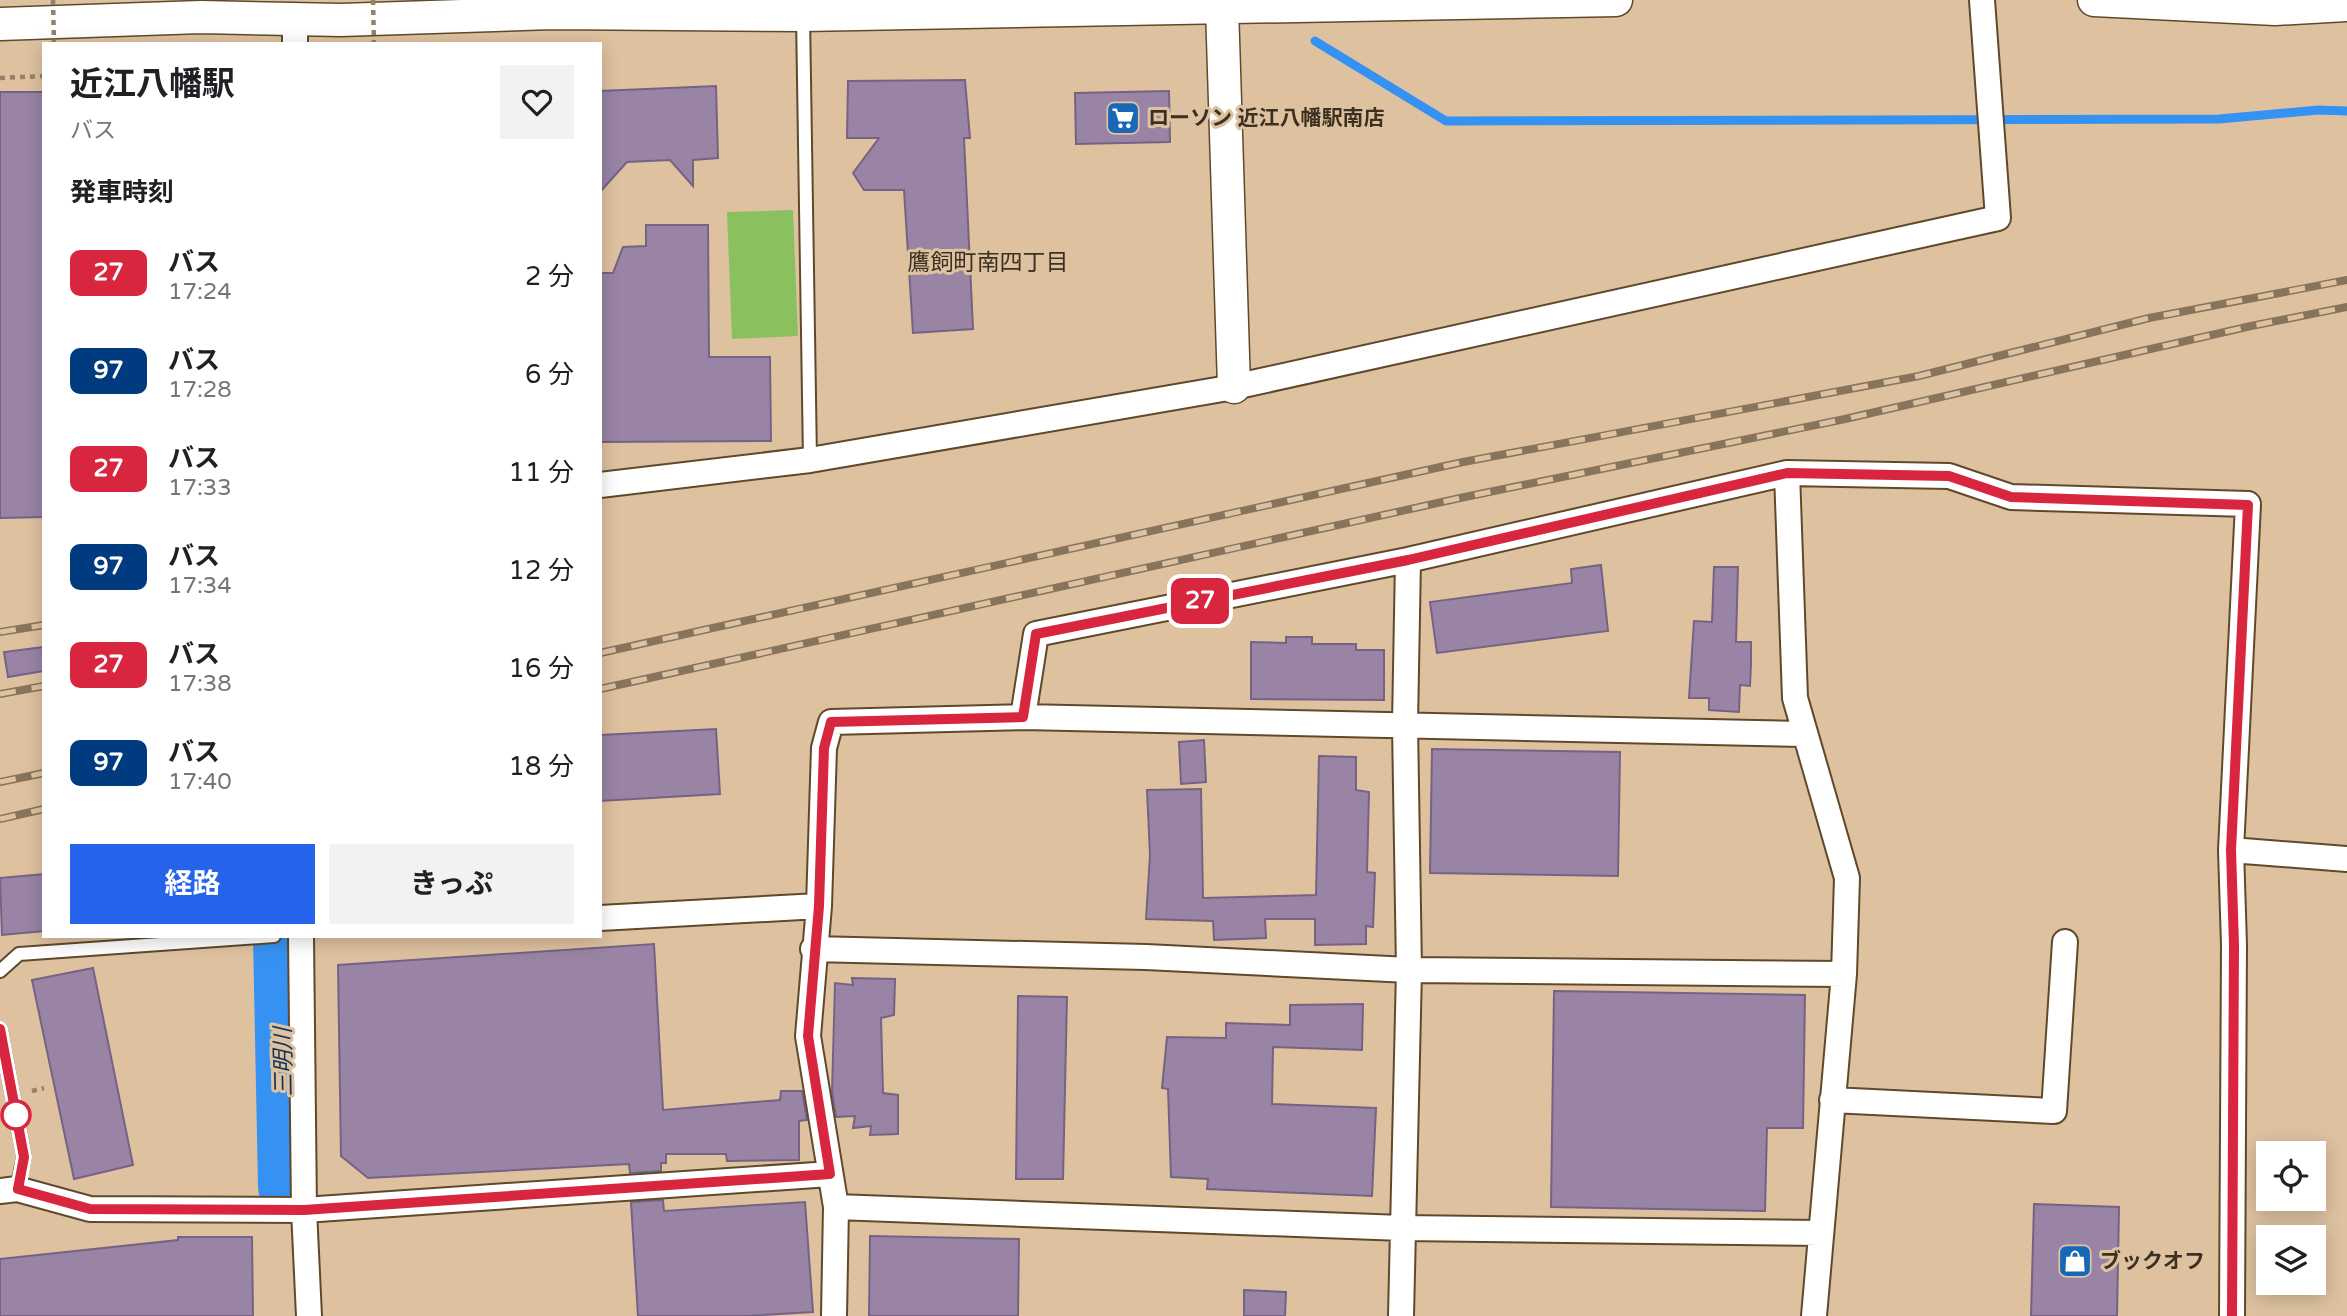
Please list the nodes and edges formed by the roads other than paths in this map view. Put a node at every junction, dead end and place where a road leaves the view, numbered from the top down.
1 (1616, 0) edge
2 (1982, 0) edge
3 (2094, 0) edge
4 (2150, 1) edge
5 (1294, 3) edge
6 (2275, 5) edge
7 (2347, 5) edge
8 (552, 7) edge
9 (1222, 7) junction
10 (803, 15) junction
11 (0, 24) edge
12 (295, 30) edge
13 (1234, 387) junction
14 (810, 460) junction
15 (1787, 473) junction
16 (602, 485) edge
17 (1408, 560) junction
18 (1023, 717) junction
19 (1405, 724) junction
20 (1803, 734) junction
21 (2231, 850) junction
22 (2347, 859) edge
23 (819, 906) junction
24 (602, 918) edge
25 (244, 938) edge
26 (301, 938) edge
27 (2065, 942) dead end
28 (813, 950) junction
29 (1409, 970) junction
30 (0, 971) edge
31 (1844, 974) junction
32 (0, 1029) edge
33 (1832, 1100) junction
34 (830, 1174) junction
35 (9, 1190) edge
36 (836, 1207) junction
37 (304, 1210) junction
38 (1402, 1228) junction
39 (1820, 1233) junction
40 (309, 1316) edge
41 (834, 1316) edge
42 (1401, 1316) edge
43 (1814, 1316) edge
44 (2232, 1316) edge

1 - 5 street
2 - 13 street
3 - 4 street
4 - 6 street
5 - 9 street
6 - 7 street
8 - 10 street
8 - 12 street
9 - 10 street
9 - 13 street
10 - 14 lane
11 - 12 street
13 - 14 street
14 - 16 street
15 - 17 street
15 - 20 street
15 - 21 street
17 - 18 street
17 - 19 street
18 - 19 street
18 - 23 street
19 - 20 street
19 - 29 street
20 - 31 street
21 - 22 street
21 - 44 street
23 - 24 street
23 - 28 street
25 - 30 lane
26 - 37 street
27 - 33 street
28 - 29 street
28 - 34 street
29 - 31 street
29 - 38 street
31 - 33 street
32 - 35 lane
33 - 39 street
34 - 36 street
34 - 37 street
35 - 37 street
36 - 38 street
36 - 41 street
37 - 40 street
38 - 39 street
38 - 42 street
39 - 43 street

